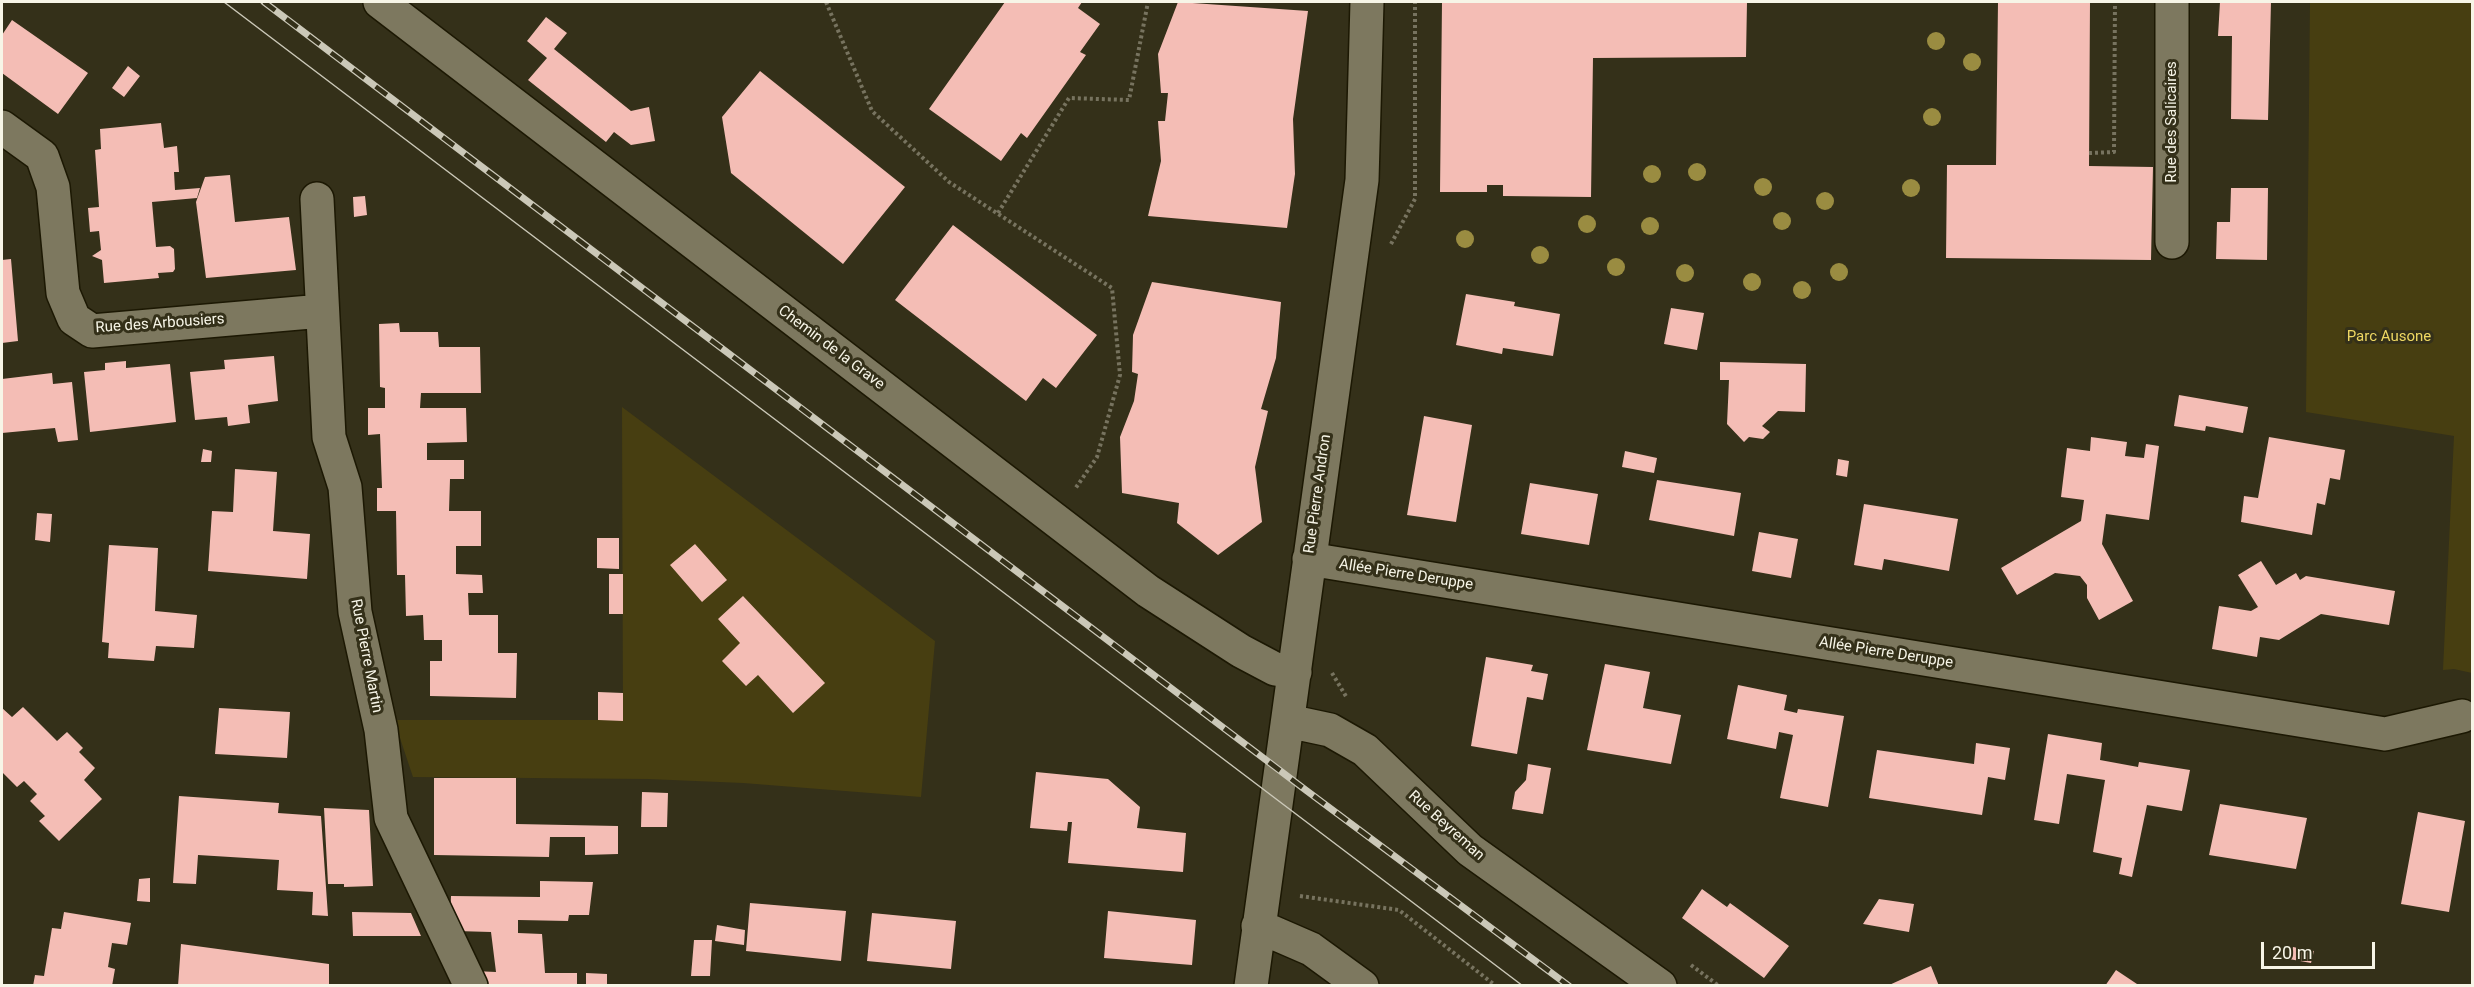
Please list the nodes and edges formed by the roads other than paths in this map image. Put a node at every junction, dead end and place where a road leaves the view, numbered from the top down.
1 (381, 2) edge
2 (1367, 2) edge
3 (2172, 2) edge
4 (2, 127) edge
5 (317, 199) dead end
6 (2172, 242) dead end
7 (322, 311) junction
8 (1310, 559) junction
9 (1295, 672) junction
10 (2462, 716) dead end
11 (1288, 721) junction
12 (1258, 927) junction
13 (471, 986) edge
14 (1251, 986) edge
15 (1362, 986) edge
16 (1660, 986) edge

1 - 9 street, Chemin de la Grave
2 - 8 street, Rue Pierre Andron
3 - 6 street, Rue des Salicaires
4 - 7 street, Rue des Arbousiers
5 - 7 street, Rue Pierre Martin
7 - 13 street, Rue Pierre Martin
8 - 9 street, Rue Pierre Andron
8 - 10 street, Allée Pierre Deruppe
9 - 11 street, Rue Pierre Andron
11 - 12 street, Rue Pierre Andron
11 - 16 street, Rue Beyreman
12 - 14 street, Rue Pierre Andron
12 - 15 street

